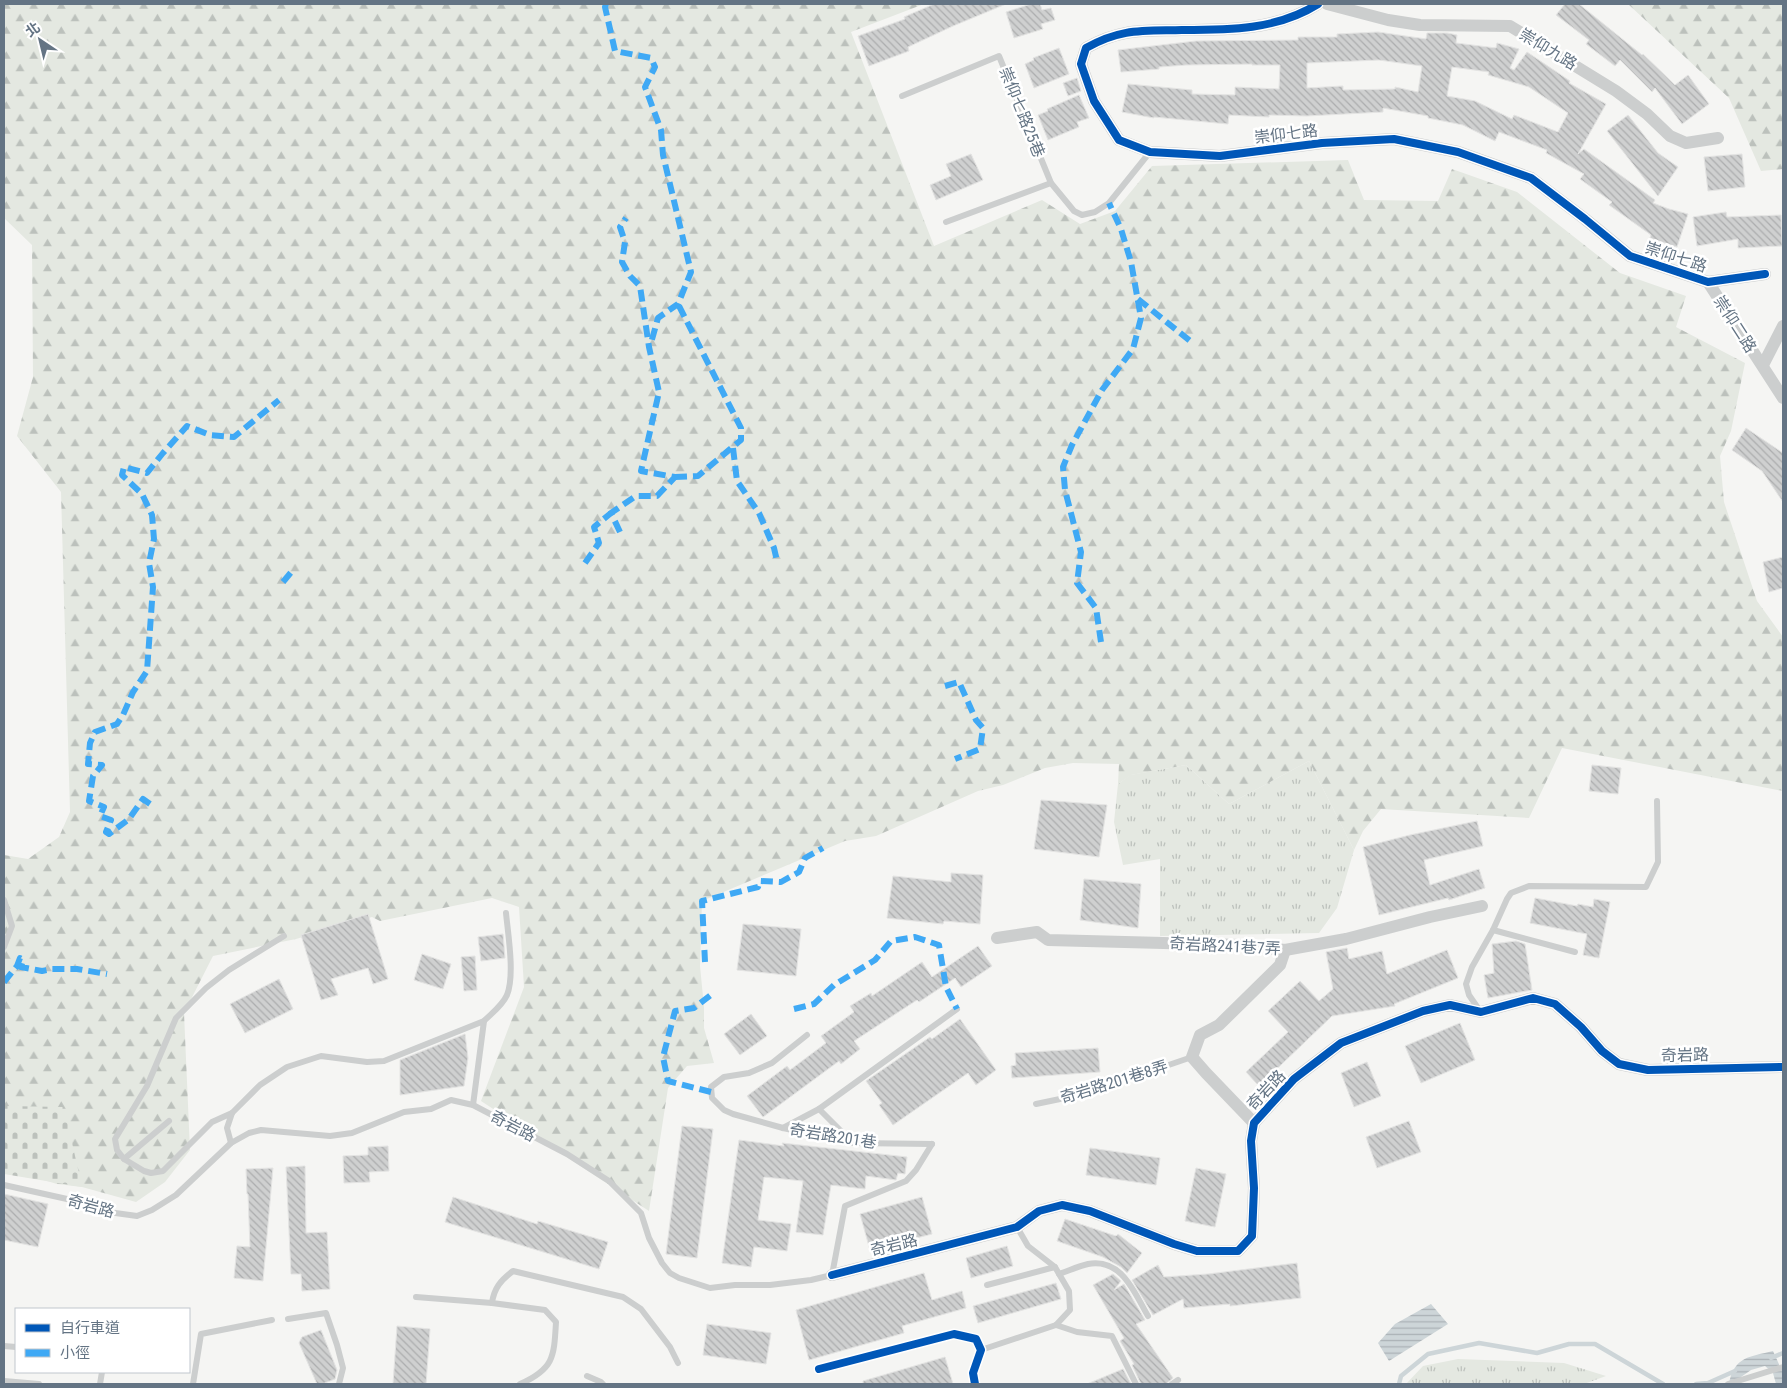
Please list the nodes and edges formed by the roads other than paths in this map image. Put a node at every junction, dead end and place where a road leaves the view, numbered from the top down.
1 (1318, 4) edge
2 (1327, 4) edge
3 (902, 96) dead end
4 (1718, 138) dead end
5 (1150, 152) junction
6 (1051, 183) junction
7 (946, 222) dead end
8 (1765, 274) dead end
9 (1708, 282) junction
10 (1783, 326) edge
11 (1763, 365) junction
12 (1783, 398) edge
13 (1658, 801) dead end
14 (4, 900) edge
15 (1482, 906) dead end
16 (506, 913) dead end
17 (1493, 930) junction
18 (284, 936) dead end
19 (997, 938) dead end
20 (4, 947) edge
21 (1285, 950) junction
22 (1575, 952) dead end
23 (957, 1008) dead end
24 (1481, 1012) junction
25 (484, 1021) junction
26 (807, 1035) dead end
27 (1192, 1057) junction
28 (1783, 1067) edge
29 (1036, 1104) dead end
30 (473, 1105) junction
31 (820, 1109) junction
32 (232, 1114) junction
33 (169, 1121) dead end
34 (1254, 1123) junction
35 (783, 1128) junction
36 (231, 1143) junction
37 (853, 1143) junction
38 (124, 1159) junction
39 (4, 1185) edge
40 (1017, 1228) junction
41 (1055, 1267) junction
42 (1059, 1274) junction
43 (832, 1275) junction
44 (987, 1285) dead end
45 (416, 1297) dead end
46 (492, 1303) junction
47 (1148, 1316) dead end
48 (288, 1319) dead end
49 (272, 1320) dead end
50 (1056, 1325) junction
51 (981, 1350) junction
52 (678, 1363) dead end
53 (1783, 1367) edge
54 (820, 1369) dead end
55 (587, 1376) dead end
56 (1178, 1380) dead end
57 (4, 1381) edge
58 (40, 1384) edge
59 (194, 1384) edge
60 (339, 1384) edge
61 (520, 1384) edge
62 (603, 1384) edge
63 (975, 1384) edge
64 (1136, 1384) edge
65 (1172, 1384) edge
66 (1728, 1384) edge

1 - 5 street, 崇仰七路
2 - 4 street, 崇仰九路
3 - 6 lane, 崇仰七路25巷
5 - 6 lane, 崇仰七路25巷
5 - 9 street, 崇仰七路
6 - 7 lane
8 - 9 street, 崇仰七路
9 - 11 street, 崇仰二路
10 - 11 street, 崇仰二路
11 - 12 street, 崇仰二路
13 - 17 lane
14 - 20 lane
15 - 21 street, 奇岩路241巷7弄
16 - 25 lane
17 - 22 lane
17 - 24 lane
18 - 38 lane
19 - 21 street, 奇岩路241巷7弄
21 - 27 street
23 - 31 lane
24 - 28 street, 奇岩路
24 - 34 street, 奇岩路
25 - 30 lane
25 - 32 lane
26 - 35 lane, 奇岩路201巷
27 - 29 lane, 奇岩路201巷8弄
27 - 34 street
30 - 36 lane, 奇岩路
30 - 43 lane, 奇岩路
31 - 35 lane
31 - 37 lane
32 - 36 lane
32 - 38 lane
33 - 38 lane
34 - 40 street, 奇岩路
35 - 37 lane, 奇岩路201巷
36 - 39 lane, 奇岩路
37 - 43 lane, 奇岩路201巷
40 - 41 lane
40 - 43 street, 奇岩路
41 - 42 lane
41 - 44 lane
42 - 47 lane
42 - 50 lane
45 - 46 lane
46 - 52 lane
46 - 61 lane
48 - 60 lane
49 - 59 lane
50 - 51 lane
50 - 64 lane
51 - 54 lane
51 - 63 lane
53 - 66 lane
55 - 62 lane
56 - 65 lane
57 - 58 lane

